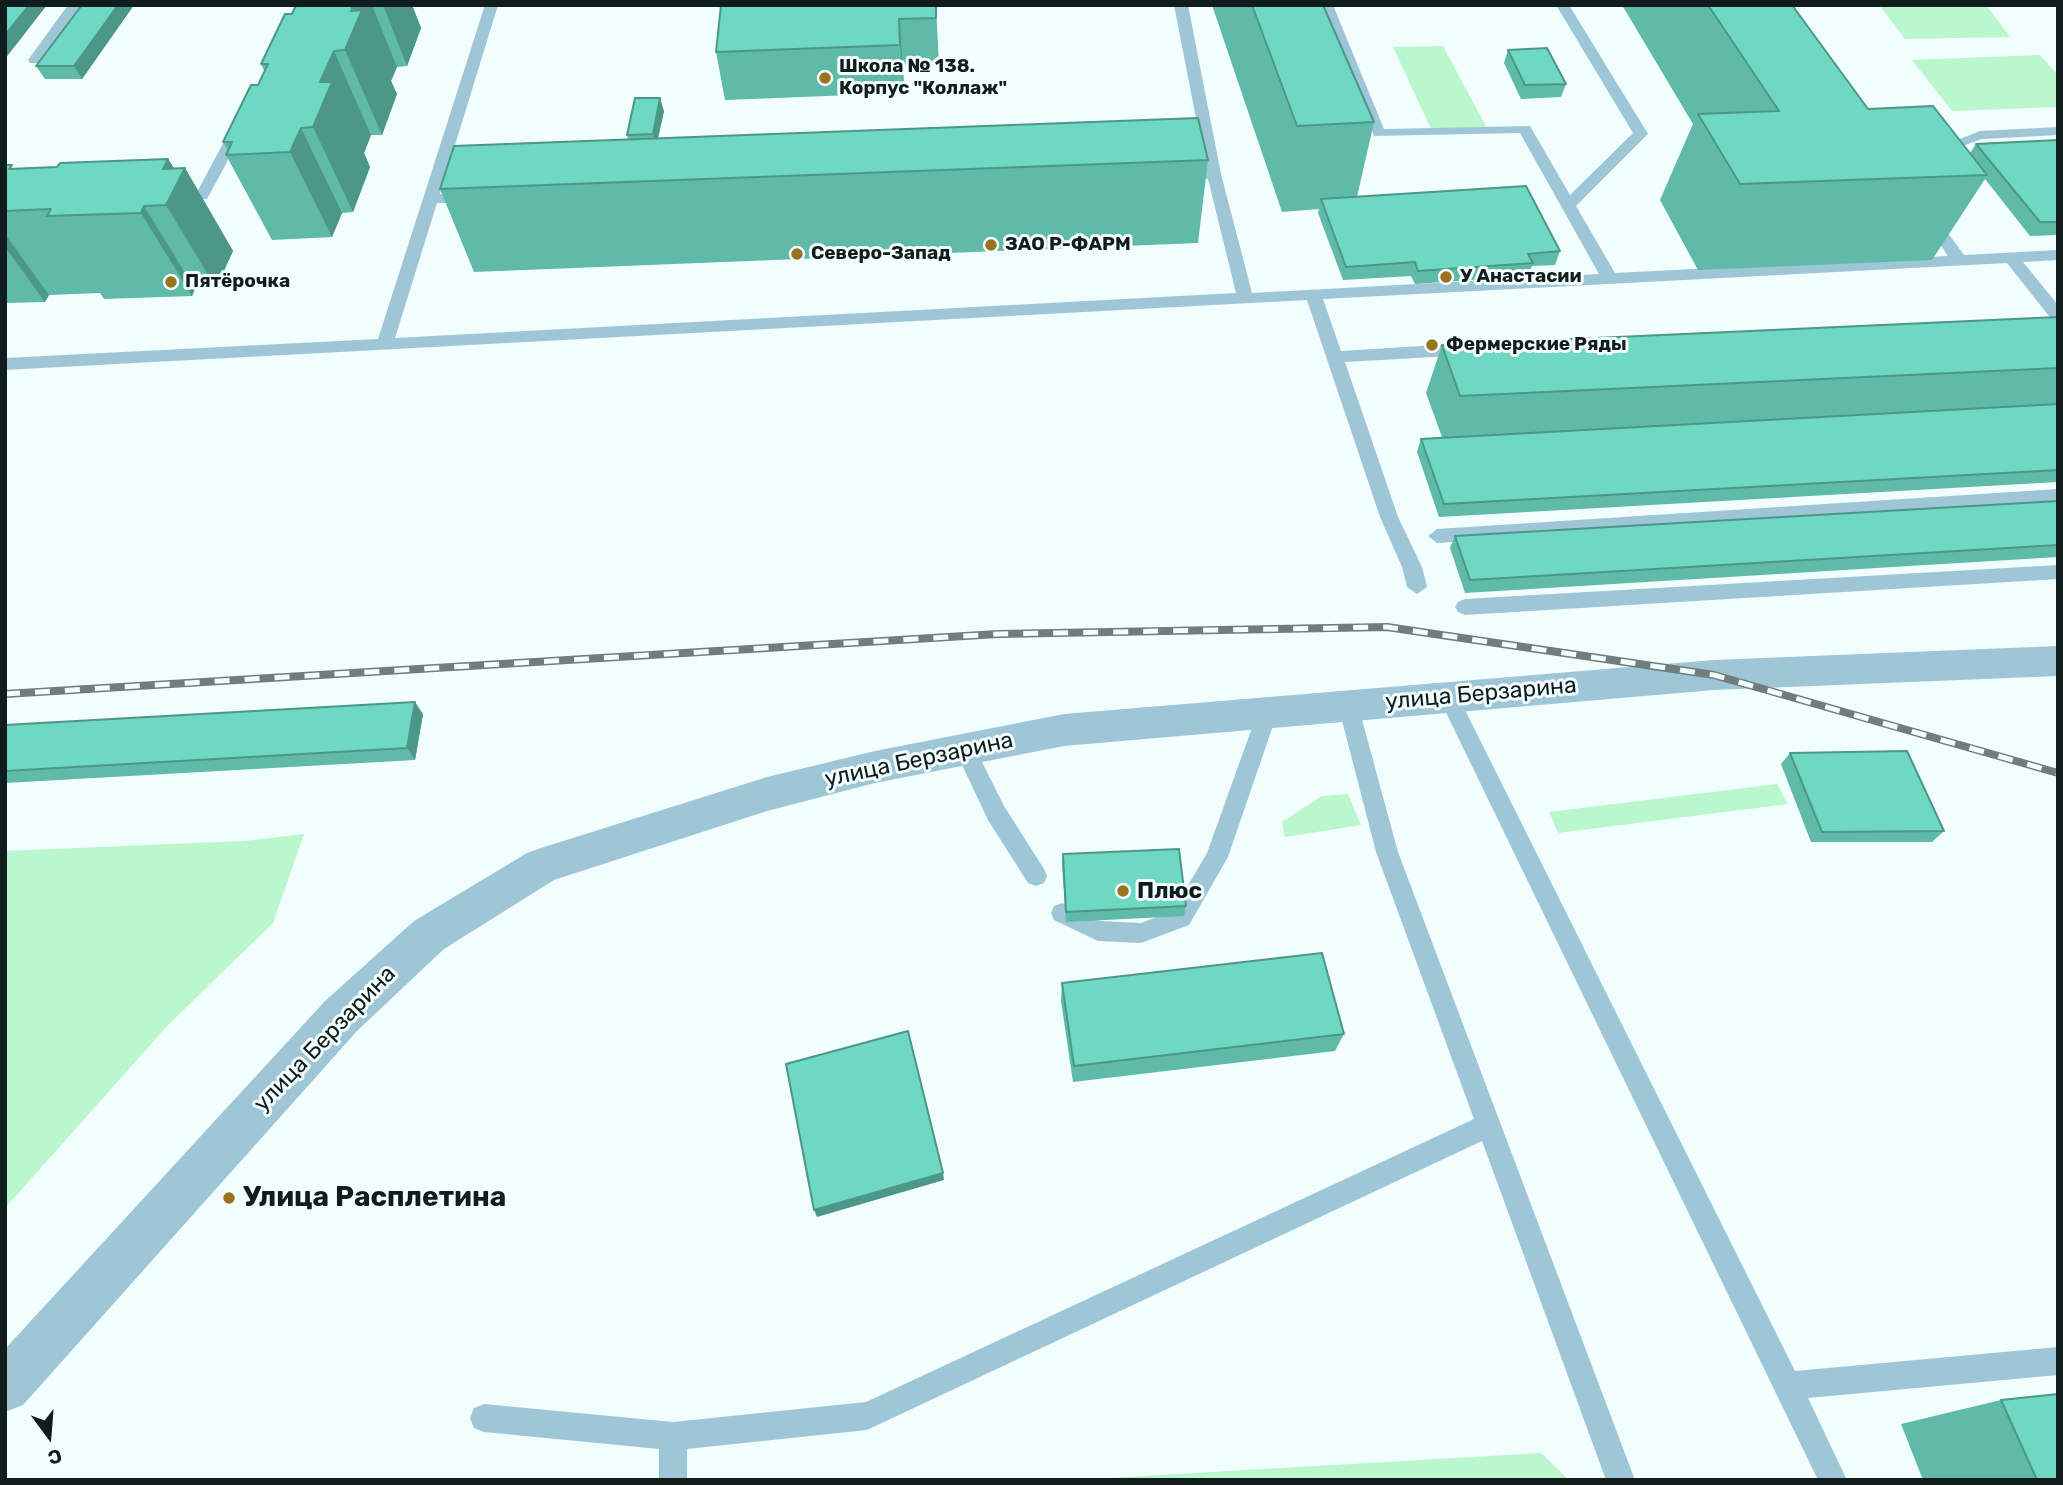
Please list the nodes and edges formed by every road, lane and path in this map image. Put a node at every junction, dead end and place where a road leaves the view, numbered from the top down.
1 (75, 5) edge
2 (492, 5) edge
3 (1181, 5) edge
4 (1326, 5) edge
5 (1562, 5) edge
6 (35, 60) dead end
7 (246, 113) edge
8 (2058, 131) edge
9 (1919, 158) edge
10 (1214, 174) junction
11 (1160, 176) edge
12 (484, 197) edge
13 (150, 198) edge
14 (1917, 198) edge
15 (433, 199) junction
16 (1567, 206) junction
17 (2058, 255) edge
18 (2012, 258) junction
19 (1961, 261) junction
20 (1610, 279) junction
21 (1314, 297) junction
22 (1245, 299) junction
23 (2058, 316) edge
24 (385, 343) junction
25 (1487, 348) edge
26 (1335, 357) junction
27 (5, 364) edge
28 (2058, 496) edge
29 (1437, 536) dead end
30 (2058, 572) edge
31 (1418, 587) dead end
32 (1465, 607) dead end
33 (2058, 661) edge
34 (1448, 696) junction
35 (1348, 705) junction
36 (1268, 711) junction
37 (965, 748) junction
38 (1036, 876) dead end
39 (1062, 913) edge
40 (1489, 1125) junction
41 (2058, 1361) edge
42 (1790, 1386) junction
43 (5, 1387) edge
44 (484, 1418) dead end
45 (673, 1436) junction
46 (673, 1480) edge
47 (1622, 1480) edge
48 (1833, 1480) edge

1 - 6 lane
2 - 15 lane
3 - 10 lane
4 - 16 lane
5 - 16 lane
7 - 13 lane
8 - 9 lane
10 - 11 lane
10 - 22 lane
12 - 15 lane
14 - 19 lane
15 - 24 lane
16 - 20 lane
17 - 18 lane
18 - 19 lane
18 - 23 lane
19 - 20 lane
20 - 21 lane
21 - 22 lane
21 - 26 lane
22 - 24 lane
24 - 27 lane
25 - 26 lane
26 - 31 lane
28 - 29 lane
30 - 32 lane
33 - 34 street, улица Берзарина
34 - 35 street, улица Берзарина
34 - 42 lane
35 - 36 street, улица Берзарина
35 - 40 lane
36 - 37 street, улица Берзарина
36 - 39 lane
37 - 38 lane
37 - 43 street, улица Берзарина
40 - 45 lane
40 - 47 lane
41 - 42 lane
42 - 48 lane
44 - 45 lane
45 - 46 lane

